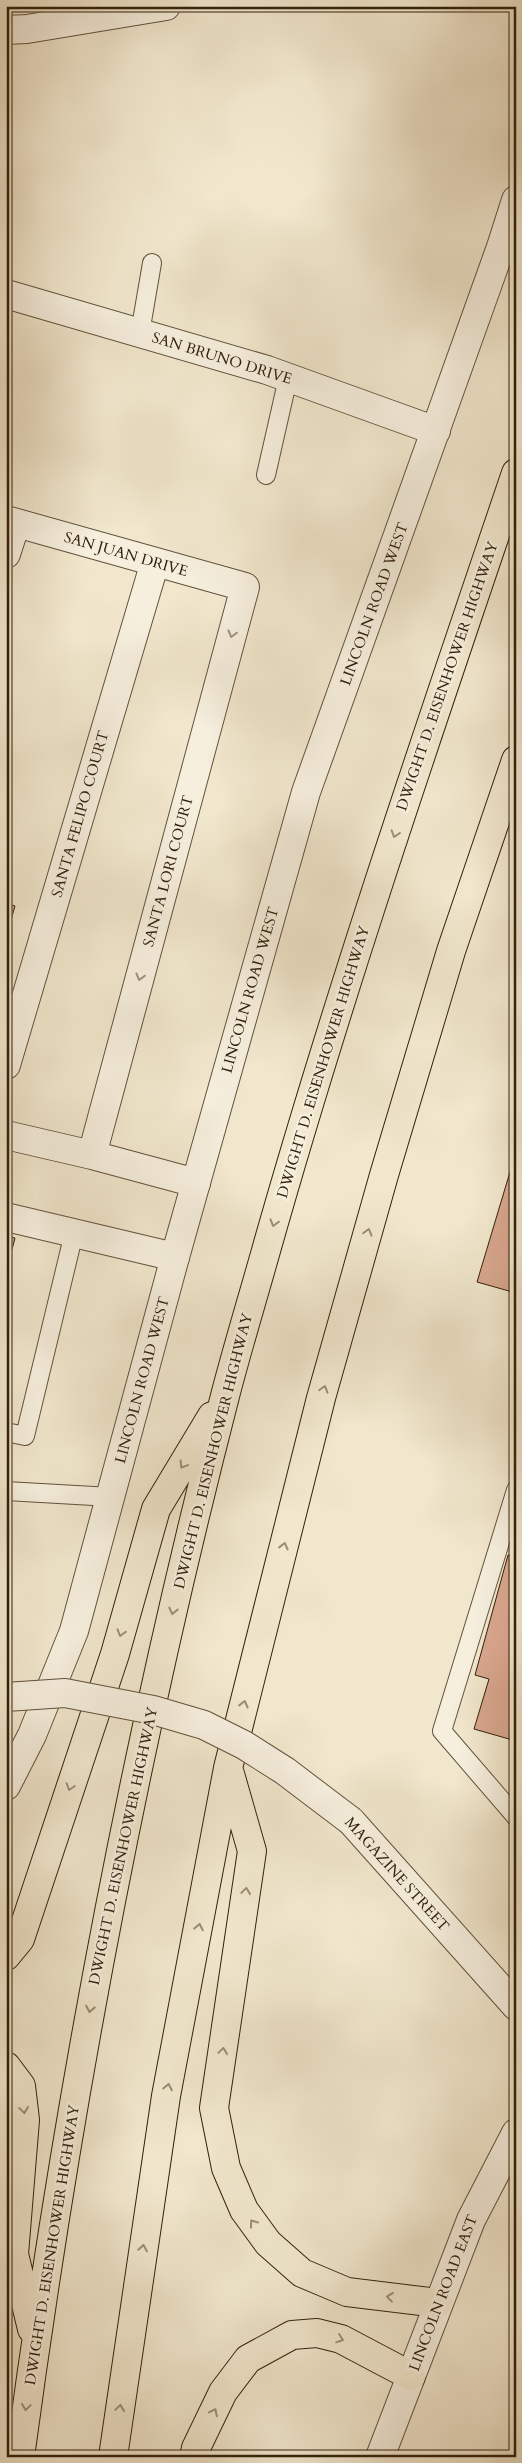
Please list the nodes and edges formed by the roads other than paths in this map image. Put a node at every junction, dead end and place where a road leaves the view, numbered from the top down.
1 (166, 6) edge
2 (6, 30) edge
3 (516, 200) edge
4 (152, 262) dead end
5 (6, 294) edge
6 (140, 333) junction
7 (288, 378) junction
8 (436, 431) junction
9 (516, 473) edge
10 (266, 475) dead end
11 (11, 522) edge
12 (6, 554) edge
13 (155, 562) junction
14 (245, 587) joint
15 (516, 760) edge
16 (6, 1066) edge
17 (6, 1135) edge
18 (92, 1154) junction
19 (196, 1183) junction
20 (6, 1216) edge
21 (74, 1233) junction
22 (175, 1257) junction
23 (226, 1393) junction
24 (6, 1432) edge
25 (516, 1490) edge
26 (6, 1491) edge
27 (110, 1497) junction
28 (6, 1697) edge
29 (228, 1768) junction
30 (6, 1786) edge
31 (516, 1817) edge
32 (6, 1956) edge
33 (516, 2006) edge
34 (6, 2066) edge
35 (516, 2133) edge
36 (438, 2303) junction
37 (35, 2341) junction
38 (411, 2376) junction
39 (20, 2457) edge
40 (113, 2457) edge
41 (194, 2457) edge
42 (380, 2457) edge

1 - 2 street
3 - 8 street, LINCOLN ROAD WEST
4 - 6 lane
5 - 6 street, SAN BRUNO DRIVE
6 - 7 street, SAN BRUNO DRIVE
7 - 8 street, SAN BRUNO DRIVE
7 - 10 lane
8 - 19 street, LINCOLN ROAD WEST
9 -> 23 highway, DWIGHT D. EISENHOWER HIGHWAY
11 - 12 street
11 - 13 street, SAN JUAN DRIVE
13 - 14 street, SAN JUAN DRIVE
13 - 16 street, SANTA FELIPO COURT
14 -> 18 street, SANTA LORI COURT
29 -> 15 highway
17 - 18 street
18 - 19 street
19 - 22 street, LINCOLN ROAD WEST
20 - 21 street
21 - 22 street
21 - 24 lane
22 - 27 street, LINCOLN ROAD WEST
23 -> 32 highway
23 -> 37 highway, DWIGHT D. EISENHOWER HIGHWAY
25 - 31 lane
26 - 27 lane
27 - 30 street, LINCOLN ROAD WEST
28 - 33 street, MAGAZINE STREET, bridge
36 -> 29 highway
40 -> 29 highway
34 -> 37 highway
35 - 36 street, LINCOLN ROAD EAST
36 - 38 street, LINCOLN ROAD EAST
37 -> 39 highway, DWIGHT D. EISENHOWER HIGHWAY
41 -> 38 highway
38 - 42 street, LINCOLN ROAD EAST

